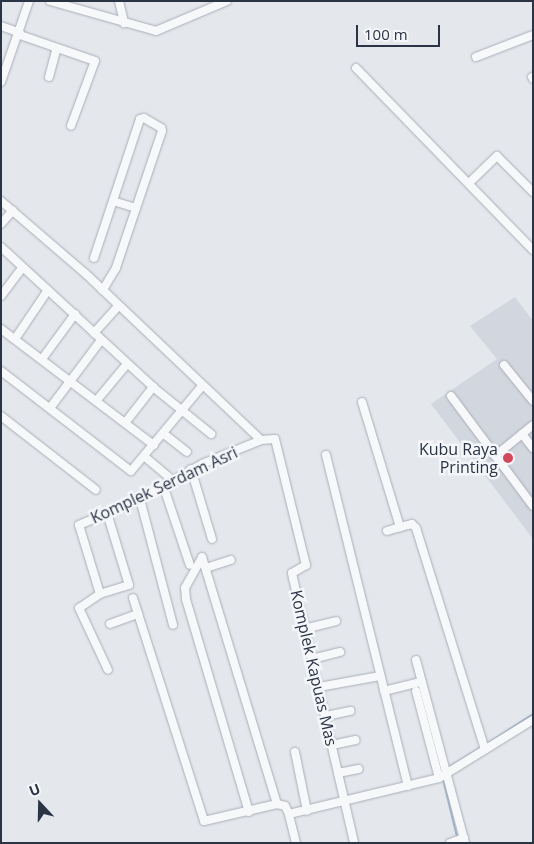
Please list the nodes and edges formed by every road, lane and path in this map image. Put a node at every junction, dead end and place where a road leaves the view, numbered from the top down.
1 (29, 1) edge
2 (50, 1) edge
3 (119, 1) edge
4 (227, 1) edge
5 (126, 24) junction
6 (1, 26) edge
7 (20, 34) junction
8 (533, 35) edge
9 (57, 48) junction
10 (476, 57) dead end
11 (356, 68) dead end
12 (49, 77) dead end
13 (1, 82) edge
14 (71, 126) dead end
15 (469, 183) junction
16 (531, 186) edge
17 (1, 201) edge
18 (113, 201) junction
19 (136, 208) junction
20 (13, 210) junction
21 (1, 224) edge
22 (1, 247) edge
23 (533, 250) edge
24 (94, 258) dead end
25 (22, 267) junction
26 (48, 290) junction
27 (103, 290) junction
28 (1, 296) edge
29 (118, 306) junction
30 (75, 314) junction
31 (1, 328) edge
32 (94, 333) junction
33 (14, 338) junction
34 (101, 340) junction
35 (42, 359) junction
36 (127, 364) junction
37 (504, 365) dead end
38 (1, 372) edge
39 (70, 379) junction
40 (202, 386) junction
41 (153, 387) junction
42 (451, 396) dead end
43 (97, 400) junction
44 (533, 401) edge
45 (362, 402) dead end
46 (50, 408) junction
47 (182, 413) junction
48 (1, 416) edge
49 (125, 423) junction
50 (533, 425) edge
51 (164, 434) junction
52 (211, 434) dead end
53 (522, 434) junction
54 (261, 440) junction
55 (154, 445) junction
56 (533, 448) edge
57 (187, 452) dead end
58 (326, 455) dead end
59 (495, 456) junction
60 (145, 457) junction
61 (191, 469) junction
62 (168, 476) dead end
63 (163, 485) junction
64 (96, 490) dead end
65 (140, 499) junction
66 (533, 506) edge
67 (107, 513) junction
68 (400, 527) junction
69 (386, 531) dead end
70 (212, 539) dead end
71 (231, 560) dead end
72 (190, 565) dead end
73 (206, 568) junction
74 (100, 594) junction
75 (133, 598) dead end
76 (138, 614) junction
77 (336, 621) dead end
78 (110, 624) dead end
79 (173, 625) dead end
80 (304, 629) junction
81 (340, 652) dead end
82 (312, 659) junction
83 (416, 660) dead end
84 (108, 670) dead end
85 (380, 676) junction
86 (422, 682) junction
87 (319, 687) junction
88 (384, 691) junction
89 (416, 691) dead end
90 (350, 711) dead end
91 (326, 716) junction
92 (533, 720) edge
93 (355, 740) dead end
94 (332, 745) junction
95 (485, 750) junction
96 (295, 752) dead end
97 (359, 769) dead end
98 (338, 773) junction
99 (443, 777) junction
100 (408, 786) junction
101 (345, 802) junction
102 (277, 804) junction
103 (308, 811) junction
104 (249, 812) junction
105 (289, 814) junction
106 (459, 841) edge
107 (294, 842) edge
108 (354, 843) edge

1 - 7 street
2 - 5 street
3 - 5 street
4 - 5 street
6 - 7 street
7 - 9 street
7 - 13 street
8 - 10 street
9 - 12 street
9 - 14 street
11 - 15 street
15 - 16 street
15 - 23 street
17 - 20 street
18 - 19 street
18 - 19 street
18 - 24 street
19 - 27 street
20 - 21 street
20 - 27 street
22 - 25 street
25 - 26 street
25 - 28 street
26 - 30 street
26 - 33 street
27 - 29 street
29 - 32 street
29 - 40 street
30 - 32 street
30 - 35 street
31 - 33 street
32 - 34 street
33 - 35 street
34 - 36 street
34 - 39 street
35 - 39 street
36 - 41 street
36 - 43 street
37 - 44 street
38 - 46 street
39 - 43 street
39 - 46 street
40 - 47 street
40 - 54 street
41 - 47 street
41 - 49 street
42 - 59 street
43 - 49 street
45 - 68 street
46 - 60 street
47 - 51 street
47 - 52 street
48 - 64 street
49 - 55 street
50 - 53 street
51 - 55 street
51 - 57 street
53 - 56 street
53 - 59 street
54 - 61 street, Komplek Serdam Asri
54 - 80 street, Komplek Kapuas Mas
55 - 60 street
58 - 85 street
59 - 66 street
60 - 62 street
61 - 63 street, Komplek Serdam Asri
61 - 70 street
63 - 65 street, Komplek Serdam Asri
63 - 72 street
65 - 67 street, Komplek Serdam Asri
65 - 79 street
67 - 74 street, Komplek Serdam Asri
67 - 74 street
68 - 69 street
68 - 95 street
71 - 73 street
73 - 102 street
73 - 104 street
74 - 84 street
75 - 76 street
76 - 78 street
76 - 104 street
77 - 80 street
80 - 82 street, Komplek Kapuas Mas
81 - 82 street
82 - 87 street, Komplek Kapuas Mas
83 - 86 street
85 - 87 street
85 - 88 street
86 - 88 street
86 - 99 street
87 - 91 street, Komplek Kapuas Mas
88 - 100 street
89 - 99 street
90 - 91 street
91 - 94 street, Komplek Kapuas Mas
92 - 95 street
93 - 94 street
94 - 98 street, Komplek Kapuas Mas
95 - 99 street
96 - 103 street
97 - 98 street
98 - 101 street, Komplek Kapuas Mas
99 - 100 street
99 - 106 street
100 - 101 street
101 - 103 street
101 - 108 street, Komplek Kapuas Mas
102 - 104 street
102 - 105 street
103 - 105 street
105 - 107 street

